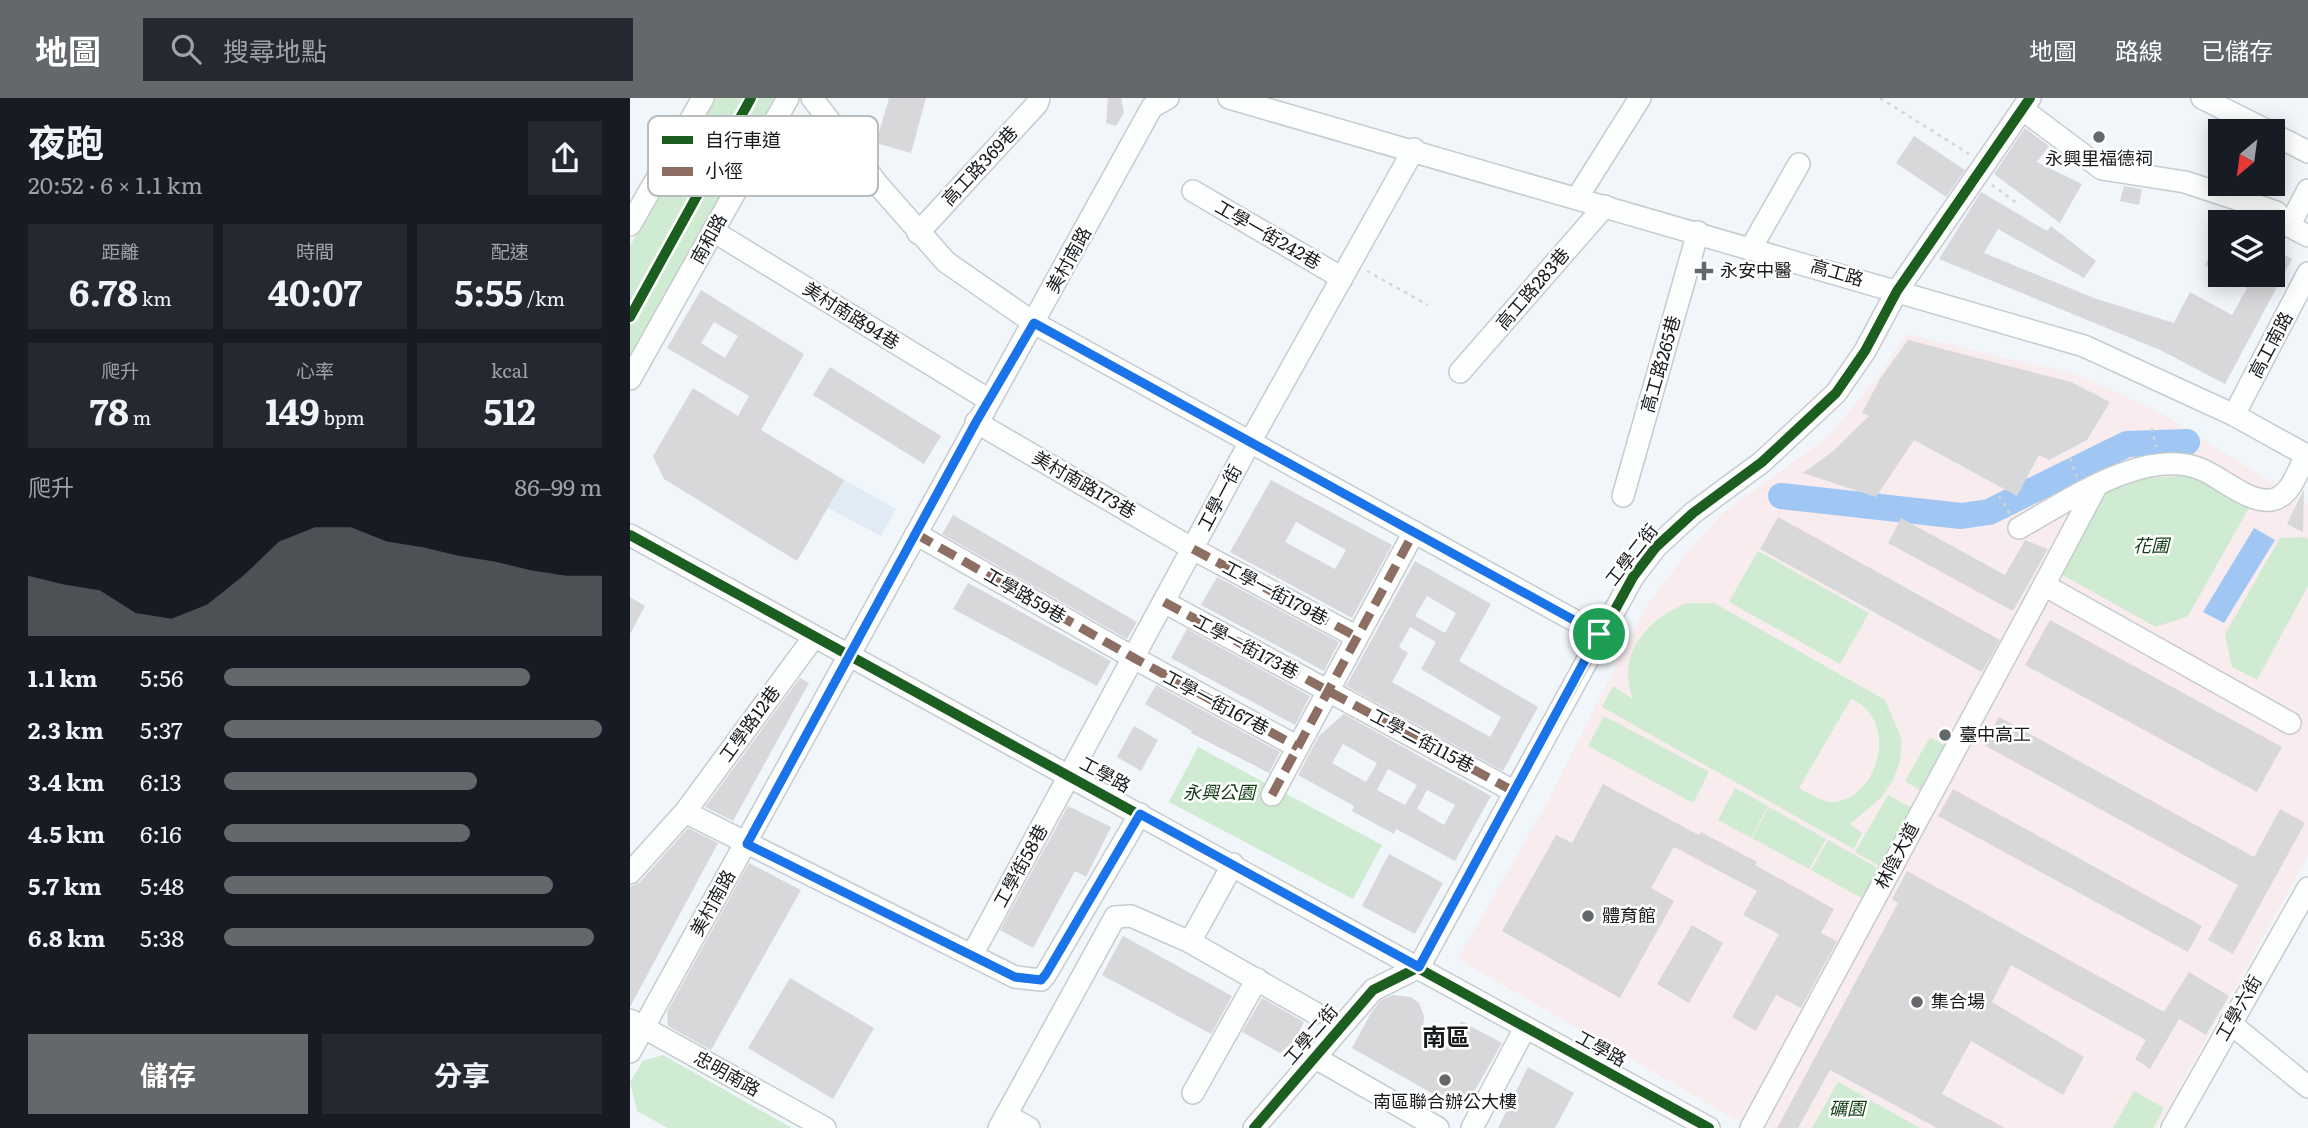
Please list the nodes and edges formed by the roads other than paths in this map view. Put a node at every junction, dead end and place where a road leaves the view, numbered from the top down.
1 (703, 98) edge
2 (788, 98) edge
3 (812, 98) edge
4 (1039, 98) edge
5 (1168, 98) edge
6 (1229, 98) edge
7 (1640, 98) edge
8 (2202, 98) edge
9 (2026, 104) edge
10 (693, 116) edge
11 (778, 116) edge
12 (826, 116) edge
13 (2244, 119) edge
14 (2286, 141) edge
15 (1414, 149) junction
16 (2308, 152) edge
17 (1799, 164) dead end
18 (878, 182) edge
19 (2308, 190) edge
20 (1193, 191) dead end
21 (648, 194) edge
22 (733, 196) edge
23 (1577, 198) junction
24 (1605, 206) junction
25 (630, 225) edge
26 (713, 231) junction
27 (2299, 231) edge
28 (1698, 232) junction
29 (918, 233) junction
30 (1751, 248) junction
31 (1347, 270) junction
32 (2308, 274) edge
33 (1897, 290) junction
34 (2302, 302) edge
35 (1034, 323) junction
36 (1460, 372) dead end
37 (630, 379) edge
38 (989, 400) junction
39 (2234, 415) junction
40 (976, 422) junction
41 (1250, 442) junction
42 (2307, 456) edge
43 (2097, 485) junction
44 (1623, 496) dead end
45 (2019, 527) road end
46 (1414, 533) junction
47 (630, 534) edge
48 (916, 534) junction
49 (1193, 549) junction
50 (2044, 585) junction
51 (1164, 602) junction
52 (1599, 634) junction
53 (814, 636) junction
54 (1357, 638) junction
55 (849, 656) junction
56 (1134, 659) junction
57 (1328, 691) junction
58 (2290, 723) dead end
59 (1298, 747) junction
60 (1070, 776) junction
61 (1515, 792) junction
62 (1272, 796) dead end
63 (685, 812) junction
64 (1140, 814) junction
65 (747, 844) junction
66 (1233, 864) junction
67 (630, 873) edge
68 (2308, 888) edge
69 (1190, 942) junction
70 (972, 955) junction
71 (1419, 967) junction
72 (1256, 979) junction
73 (1315, 1013) dead end
74 (2230, 1023) junction
75 (637, 1024) edge
76 (1525, 1028) junction
77 (630, 1052) edge
78 (1314, 1057) junction
79 (2308, 1087) edge
80 (1193, 1093) dead end
81 (1003, 1122) edge
82 (824, 1128) edge
83 (1030, 1128) edge
84 (1254, 1128) edge
85 (1438, 1128) edge
86 (1472, 1128) edge
87 (1709, 1128) edge
88 (1751, 1128) edge
89 (2172, 1128) edge

1 - 10 street
2 - 11 street, 南和路
3 - 12 street
4 - 29 street, 高工路369巷
5 - 35 street, 美村南路
6 - 15 street, 高工路
7 - 23 street
8 - 13 street
9 - 27 street
9 - 33 street, 工學二街
14 - 16 street
15 - 23 street, 高工路
15 - 31 street, 工學一街
17 - 30 street
18 - 29 street
19 - 27 street
20 - 31 street, 工學一街242巷
21 - 25 street
22 - 26 street, 南和路
23 - 24 street, 高工路
24 - 28 street, 高工路
24 - 36 street, 高工路283巷
26 - 37 street, 南和路
26 - 38 street, 美村南路94巷
28 - 30 street, 高工路
28 - 44 street, 高工路265巷
29 - 35 street
30 - 33 street, 高工路
31 - 41 street, 工學一街
32 - 34 street, 高工南路
33 - 39 street, 高工路
33 - 52 street, 工學二街
34 - 39 street, 高工南路
35 - 38 street, 美村南路
35 - 41 street
38 - 40 street, 美村南路
39 - 42 street, 高工路
40 - 48 street, 美村南路
40 - 49 street, 美村南路173巷
41 - 46 street
41 - 49 street, 工學一街
42 - 43 street
43 - 45 street
43 - 50 street, 林陰大道
46 - 52 street
46 - 54 street
47 - 53 street, 工學路
48 - 55 street, 美村南路
48 - 56 street, 工學路59巷
49 - 51 street, 工學一街
49 - 54 street, 工學一街179巷
50 - 58 street
50 - 88 street, 林陰大道
51 - 56 street, 工學一街
51 - 57 street, 工學一街173巷
52 - 61 street, 工學二街
53 - 55 street, 工學路
53 - 63 street, 工學路12巷
54 - 57 street
55 - 60 street, 工學路
55 - 65 street, 美村南路
56 - 59 street, 工學一街167巷
56 - 60 street, 工學一街
57 - 59 street
57 - 61 street, 工學二街115巷
59 - 62 street
60 - 64 street, 工學路
60 - 70 street, 工學街58巷
61 - 71 street, 工學二街
63 - 65 street
63 - 67 street, 工學路12巷
64 - 66 street, 工學路
64 - 70 street
65 - 70 street
65 - 75 street, 美村南路
66 - 69 street
66 - 71 street, 工學路
68 - 74 street, 工學六街
69 - 72 street
69 - 81 street
71 - 76 street, 工學路
71 - 78 street, 工學二街
72 - 73 street
72 - 80 street
74 - 79 street
74 - 89 street, 工學六街
75 - 77 street, 美村南路
75 - 82 street, 忠明南路
76 - 86 street
76 - 87 street, 工學路
78 - 84 street, 工學二街
78 - 85 street
81 - 83 street

